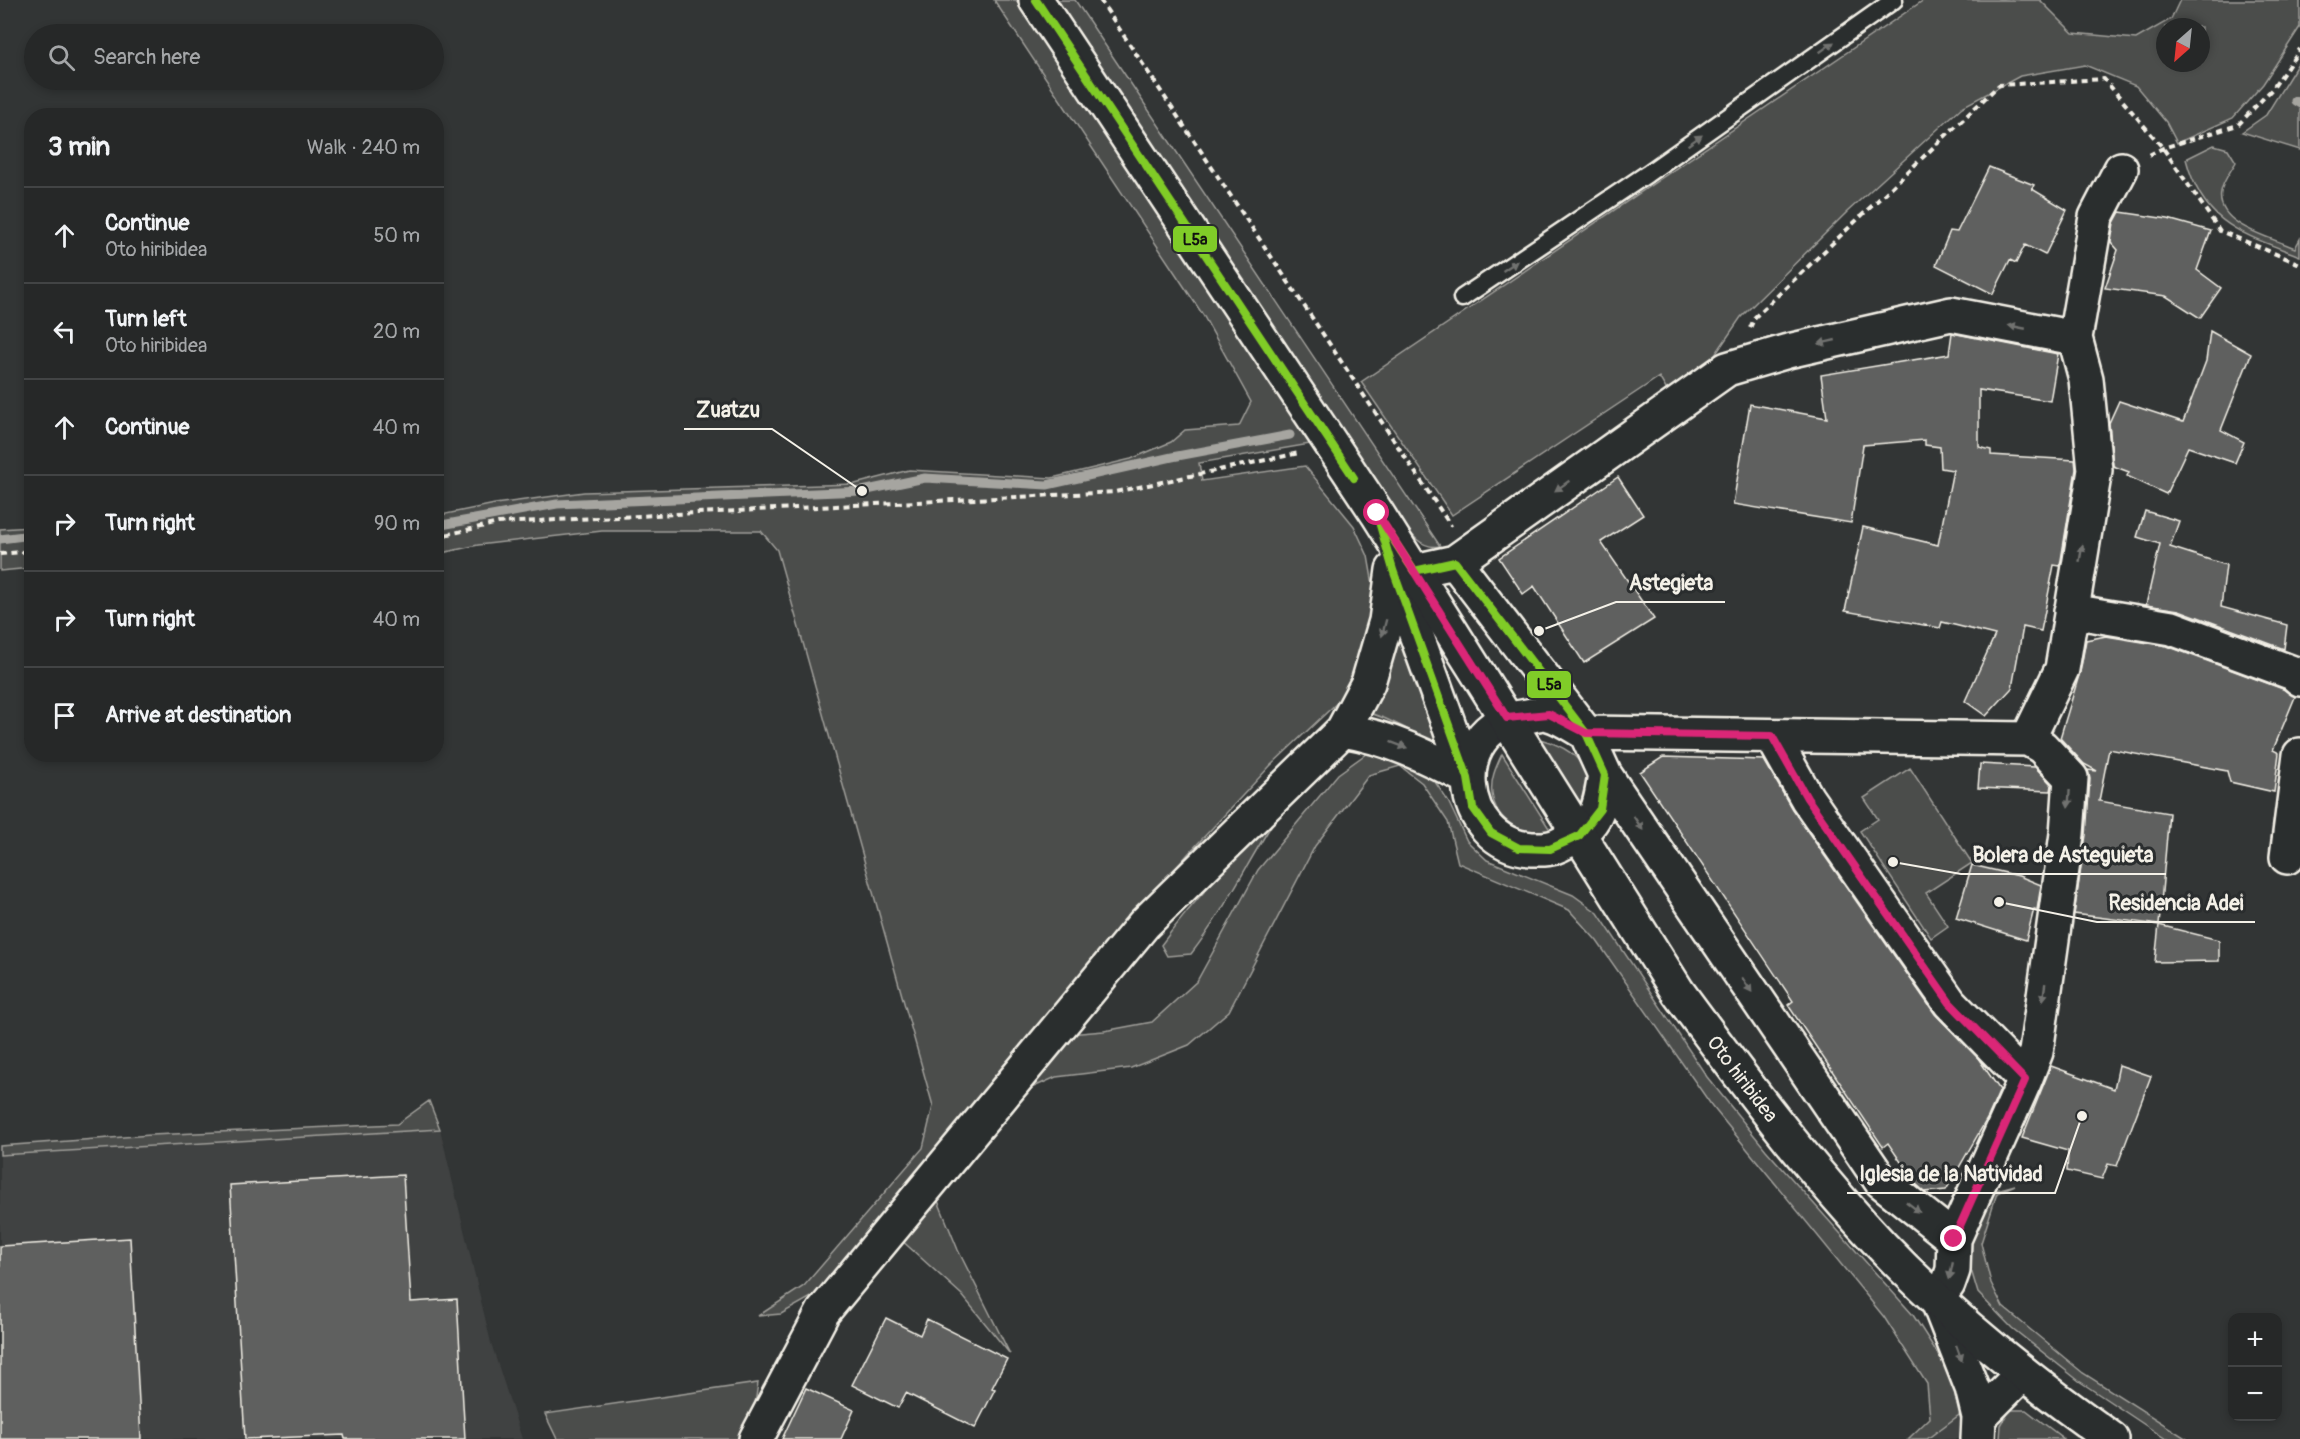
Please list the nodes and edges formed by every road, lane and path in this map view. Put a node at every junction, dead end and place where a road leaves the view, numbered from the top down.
1 (1036, 0) edge
2 (1100, 0) edge
3 (1894, 0) edge
4 (2300, 49) edge
5 (2163, 148) junction
6 (2121, 169) joint
7 (2300, 264) edge
8 (1462, 298) dead end
9 (2075, 338) junction
10 (1727, 369) junction
11 (1333, 446) junction
12 (444, 535) edge
13 (24, 552) edge
14 (0, 554) edge
15 (1455, 562) junction
16 (1403, 571) junction
17 (2071, 611) junction
18 (2300, 679) edge
19 (1507, 718) junction
20 (1343, 730) junction
21 (1586, 733) junction
22 (1772, 736) junction
23 (2028, 739) junction
24 (2300, 755) edge
25 (1605, 775) junction
26 (1468, 778) junction
27 (1578, 836) junction
28 (2288, 857) dead end
29 (2025, 1080) junction
30 (1954, 1239) junction
31 (1937, 1299) junction
32 (2023, 1373) junction
33 (1975, 1433) edge
34 (2109, 1438) edge
35 (756, 1439) edge

1 - 11 street, Oto hiribidea
2 - 15 path
8 -> 3 lane
4 - 5 path
5 - 6 path
5 - 7 path
5 - 10 path
6 - 9 street
9 -> 10 street
17 -> 9 street
10 -> 15 street
11 - 12 path
11 - 16 street, Oto hiribidea
13 - 14 path
15 - 16 street
15 - 21 street
16 - 19 street, Oto hiribidea
16 -> 20 street
16 - 26 street
17 - 18 street
17 - 23 street
19 - 21 street
19 - 26 street
19 - 27 street, Oto hiribidea
20 -> 26 street
20 - 35 street
21 - 22 street
21 - 25 street
22 - 23 street
22 - 29 street
23 -> 29 street
24 - 28 street
25 - 27 street
25 -> 30 street
26 - 27 street
27 - 31 street, Oto hiribidea
29 - 30 street
30 -> 31 street
31 - 32 street, Oto hiribidea
31 -> 33 street
32 - 33 street
32 - 34 street, Oto hiribidea

